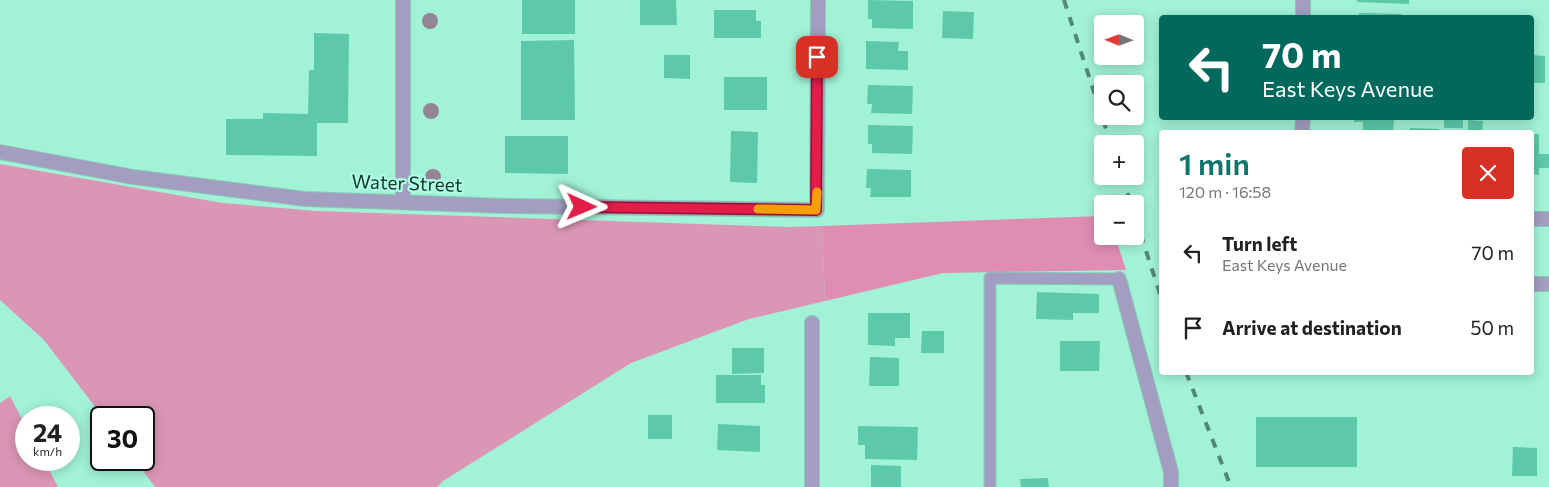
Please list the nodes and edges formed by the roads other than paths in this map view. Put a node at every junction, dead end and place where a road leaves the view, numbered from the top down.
1 (402, 0) edge
2 (818, 0) edge
3 (1303, 0) edge
4 (1303, 15) edge
5 (0, 152) edge
6 (403, 202) junction
7 (1534, 219) edge
8 (1549, 219) edge
9 (1118, 279) joint
10 (1534, 284) edge
11 (1549, 284) edge
12 (812, 323) dead end
13 (812, 487) edge
14 (990, 487) edge
15 (1171, 487) edge

1 - 6 street
2 - 6 street, Water Street
3 - 4 street
5 - 6 street, Water Street
7 - 8 street
9 - 14 lane
9 - 15 street
10 - 11 street
12 - 13 street

